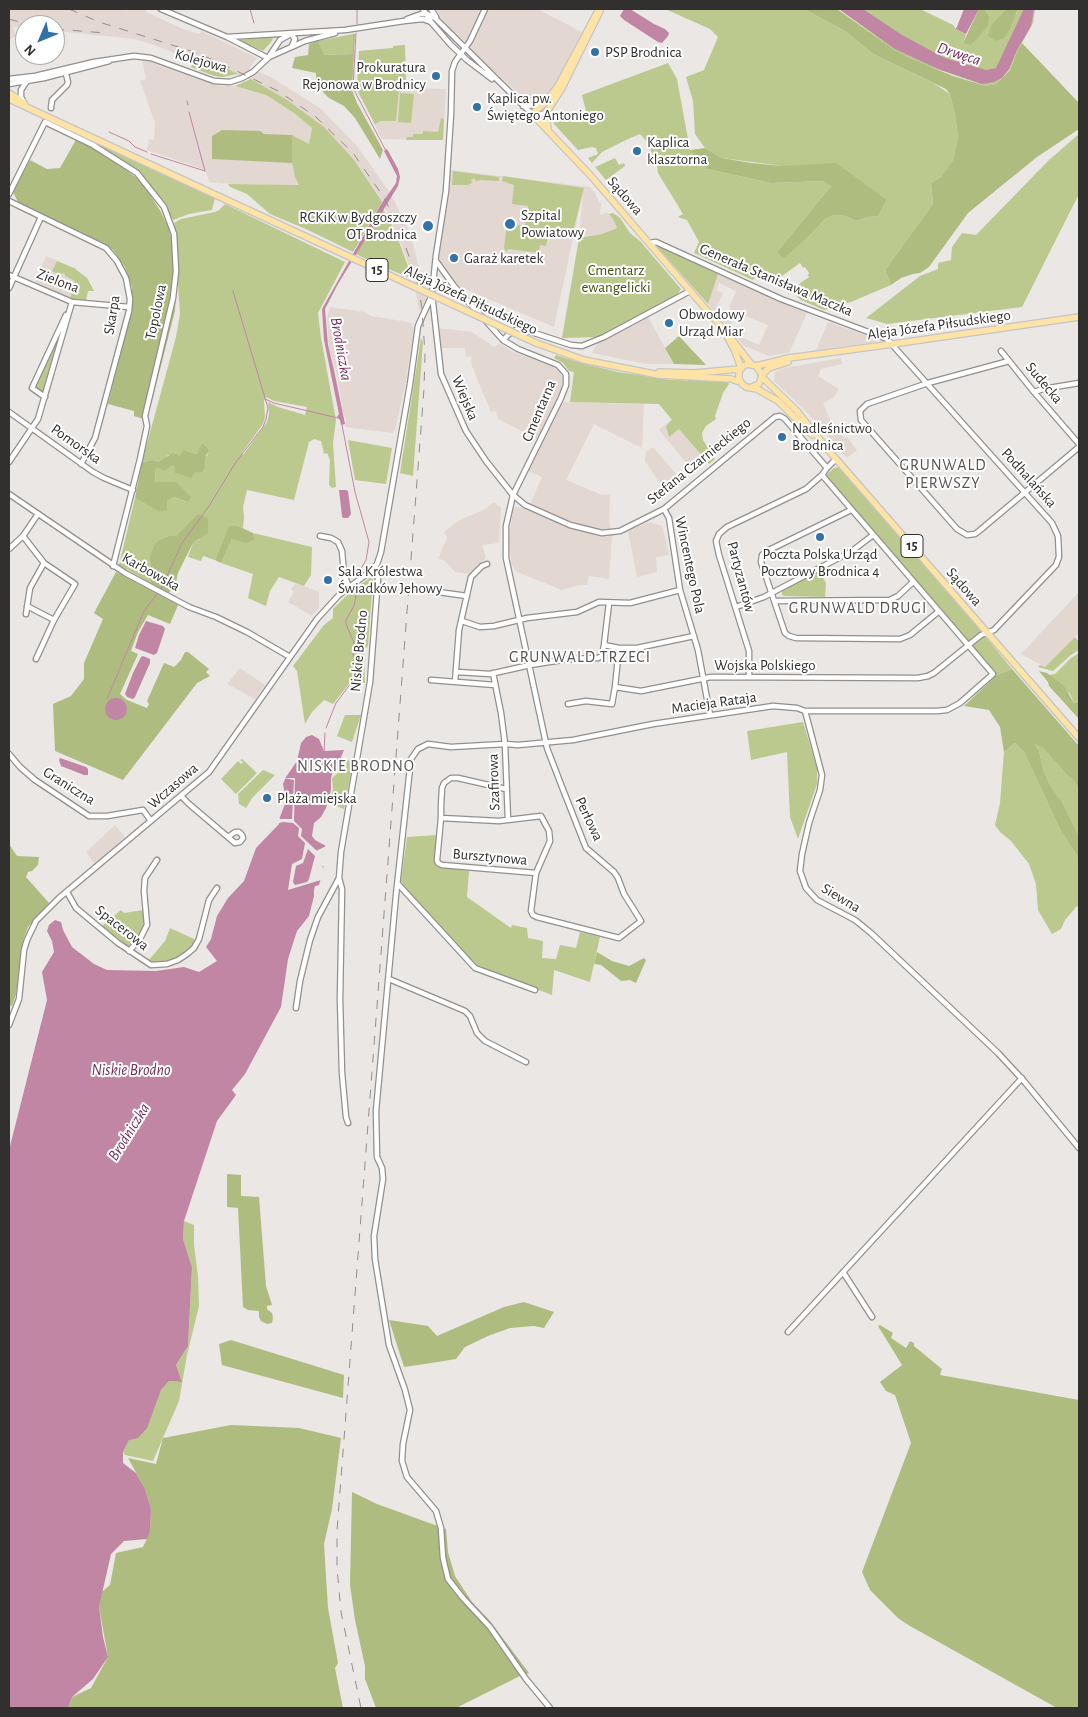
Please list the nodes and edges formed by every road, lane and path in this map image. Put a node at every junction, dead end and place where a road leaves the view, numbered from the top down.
1 (161, 9) edge
2 (430, 9) edge
3 (485, 9) edge
4 (600, 9) edge
5 (423, 14) edge
6 (438, 21) junction
7 (345, 30) junction
8 (291, 34) junction
9 (227, 37) junction
10 (292, 46) junction
11 (465, 48) junction
12 (460, 54) junction
13 (268, 58) junction
14 (65, 70) junction
15 (565, 76) junction
16 (9, 79) edge
17 (27, 81) junction
18 (9, 84) edge
19 (504, 88) junction
20 (9, 93) edge
21 (550, 96) junction
22 (9, 100) edge
23 (24, 103) junction
24 (523, 106) junction
25 (51, 108) dead end
26 (32, 109) junction
27 (546, 113) junction
28 (532, 114) junction
29 (548, 130) junction
30 (9, 194) edge
31 (9, 202) edge
32 (41, 217) junction
33 (649, 243) junction
34 (436, 262) junction
35 (11, 276) edge
36 (9, 288) edge
37 (690, 291) junction
38 (432, 294) junction
39 (72, 302) junction
40 (129, 307) junction
41 (1079, 317) edge
42 (722, 328) junction
43 (503, 340) junction
44 (893, 344) junction
45 (1001, 351) dead end
46 (801, 357) junction
47 (1009, 361) junction
48 (754, 365) junction
49 (741, 369) junction
50 (639, 371) junction
51 (762, 376) junction
52 (740, 382) junction
53 (928, 383) junction
54 (1079, 384) edge
55 (752, 387) junction
56 (1034, 392) junction
57 (45, 397) junction
58 (9, 412) edge
59 (32, 429) junction
60 (1079, 446) edge
61 (830, 452) junction
62 (836, 459) junction
63 (9, 462) edge
64 (81, 464) junction
65 (826, 468) junction
66 (822, 475) junction
67 (133, 490) junction
68 (9, 494) edge
69 (1025, 494) junction
70 (513, 495) junction
71 (664, 509) junction
72 (851, 510) junction
73 (38, 514) junction
74 (873, 535) junction
75 (23, 536) junction
76 (320, 536) dead end
77 (9, 549) edge
78 (44, 563) junction
79 (487, 564) dead end
80 (113, 566) junction
81 (374, 567) junction
82 (913, 582) junction
83 (348, 587) junction
84 (680, 590) junction
85 (431, 591) dead end
86 (772, 592) junction
87 (467, 596) junction
88 (775, 601) junction
89 (609, 603) junction
90 (27, 606) junction
91 (736, 606) junction
92 (938, 612) junction
93 (26, 614) dead end
94 (54, 620) junction
95 (520, 620) junction
96 (462, 621) junction
97 (987, 632) junction
98 (694, 636) junction
99 (604, 645) junction
100 (968, 645) junction
101 (619, 648) junction
102 (290, 657) junction
103 (36, 659) dead end
104 (530, 665) junction
105 (457, 672) junction
106 (493, 673) junction
107 (749, 677) junction
108 (704, 678) junction
109 (431, 680) dead end
110 (456, 682) junction
111 (495, 685) junction
112 (615, 687) junction
113 (568, 704) dead end
114 (805, 711) junction
115 (710, 715) junction
116 (1079, 738) edge
117 (546, 741) junction
118 (505, 744) junction
119 (9, 754) edge
120 (506, 789) junction
121 (182, 796) junction
122 (441, 818) junction
123 (508, 820) junction
124 (151, 821) junction
125 (228, 837) dead end
126 (156, 860) dead end
127 (536, 873) junction
128 (339, 878) junction
129 (398, 884) junction
130 (217, 888) dead end
131 (67, 892) junction
132 (129, 951) junction
133 (389, 979) junction
134 (535, 990) dead end
135 (296, 1008) dead end
136 (9, 1010) edge
137 (14, 1012) junction
138 (9, 1025) edge
139 (526, 1062) dead end
140 (1022, 1078) junction
141 (348, 1123) dead end
142 (1079, 1148) edge
143 (843, 1272) junction
144 (872, 1317) dead end
145 (788, 1332) dead end
146 (550, 1708) edge

1 - 9 street
2 - 5 street
2 - 6 street
3 - 11 street, Wiejska
4 - 15 main road
5 - 6 street, Sądowa
5 - 7 street
5 - 12 street, Sądowa
6 - 11 street, Sądowa
7 - 8 street
7 - 10 street
8 - 9 street
8 - 10 street
8 - 13 street, Kolejowa
9 - 13 street
10 - 13 street
11 - 12 street, Wiejska
11 - 19 street, Sądowa
12 - 19 street, Sądowa
12 - 34 street, Wiejska
13 - 14 street, Kolejowa
14 - 16 street, Kolejowa
14 - 17 street, Kolejowa
14 - 25 street
15 - 21 main road
15 - 27 main road
17 - 18 street, Kolejowa
17 - 23 street
19 - 24 street, Sądowa
20 - 23 main road, 15
21 - 24 street
21 - 28 main road
22 - 26 main road, 15
23 - 26 main road, 15
24 - 28 street, Sądowa
26 - 50 main road, Aleja Józefa Piłsudskiego / 15, bridge
27 - 28 street
27 - 29 main road
28 - 29 main road, Sądowa
29 - 33 main road, Sądowa
30 - 67 street, Topolowa
31 - 32 street, Skarpa
32 - 35 street
32 - 40 street, Skarpa
33 - 37 main road, Sądowa
33 - 44 street, Generała Stanisława Maczka
34 - 38 street, Wiejska
34 - 43 street, Cmentarna
35 - 36 street
35 - 39 street, Zielona
37 - 42 main road, Sądowa
37 - 43 street
38 - 70 street, Wiejska
38 - 81 street, Niskie Brodno
39 - 40 street, Zielona
39 - 57 street
39 - 57 street
40 - 64 street, Skarpa
41 - 44 main road, Aleja Józefa Piłsudskiego
42 - 48 main road, Sądowa
42 - 49 main road, Sądowa
43 - 70 street, Cmentarna
44 - 46 main road, Aleja Józefa Piłsudskiego
44 - 53 street, Podhalańska
45 - 47 street, Sudecka
46 - 48 main road, Aleja Józefa Piłsudskiego
46 - 51 main road, Aleja Józefa Piłsudskiego
47 - 53 street
47 - 56 street, Sudecka
48 - 49 main road, 15
48 - 51 main road, 15
49 - 50 main road, Aleja Józefa Piłsudskiego / 15
49 - 52 main road
50 - 52 main road, Aleja Józefa Piłsudskiego / 15
51 - 55 main road
51 - 61 main road, Sądowa / 15
52 - 55 main road, 15
53 - 69 street, Podhalańska
53 - 69 street
54 - 56 street
55 - 61 main road, Sądowa / 15
56 - 60 street, Sudecka
57 - 59 street
58 - 59 street, Pomorska
59 - 63 street
59 - 64 street, Pomorska
60 - 69 street
61 - 62 main road, Sądowa / 15
62 - 65 street, Partyzantów
62 - 97 main road, Sądowa / 15
64 - 67 street, Pomorska
65 - 66 street, Partyzantów
65 - 71 street, Stefana Czarnieckiego
66 - 72 street
66 - 91 street, Partyzantów
67 - 80 street, Topolowa
68 - 73 street, Karbowska
69 - 97 street, Podhalańska
70 - 71 street, Stefana Czarnieckiego
70 - 95 street
71 - 84 street, Wincentego Pola
72 - 74 street
72 - 86 street
73 - 75 street
73 - 80 street, Karbowska
74 - 82 street
74 - 86 street
75 - 77 street
75 - 78 street
76 - 83 street
78 - 90 street
78 - 94 street
79 - 87 street
80 - 102 street, Karbowska
81 - 83 street, Wczasowa
81 - 128 street, Niskie Brodno
82 - 88 street
82 - 92 street
83 - 102 street, Wczasowa
84 - 89 street
84 - 98 street, Wincentego Pola
85 - 87 street
86 - 88 street
86 - 91 street
87 - 96 street
88 - 92 street
89 - 95 street
89 - 99 street
90 - 93 street
90 - 94 street
91 - 107 street, Partyzantów
92 - 100 street
94 - 103 street
95 - 96 street
95 - 104 street
96 - 105 street
97 - 100 street, Wojska Polskiego
97 - 116 main road, Sądowa / 15
98 - 101 street
98 - 108 street, Wincentego Pola
99 - 101 street
99 - 104 street
100 - 107 street, Wojska Polskiego
100 - 114 street, Macieja Rataja
101 - 112 street
102 - 121 street, Wczasowa
104 - 106 street
104 - 117 street
105 - 106 street
105 - 110 street
106 - 111 street, Szafirowa
107 - 108 street, Wojska Polskiego
108 - 112 street, Wojska Polskiego
108 - 115 street, Wincentego Pola
109 - 110 street
110 - 111 street
111 - 118 street, Szafirowa
112 - 113 street
114 - 115 street, Macieja Rataja
114 - 140 street, Siewna
115 - 117 street, Macieja Rataja
117 - 118 street, Macieja Rataja
117 - 127 street, Perłowa
118 - 120 street, Szafirowa
118 - 129 street, Macieja Rataja
119 - 124 street, Graniczna
120 - 122 street, Bursztynowa
120 - 123 street, Szafirowa
121 - 124 street, Wczasowa
121 - 125 street
122 - 123 street
122 - 127 street, Bursztynowa
123 - 127 street
124 - 131 street, Wczasowa
126 - 132 street
128 - 135 street, Niskie Brodno
128 - 141 street
129 - 133 street
129 - 134 street
130 - 132 street, Spacerowa
131 - 132 street, Spacerowa
131 - 137 street, Wczasowa
133 - 139 street
133 - 146 street
136 - 137 street
137 - 138 street, Wczasowa
140 - 142 street, Siewna
140 - 143 street
143 - 144 street
143 - 145 street

